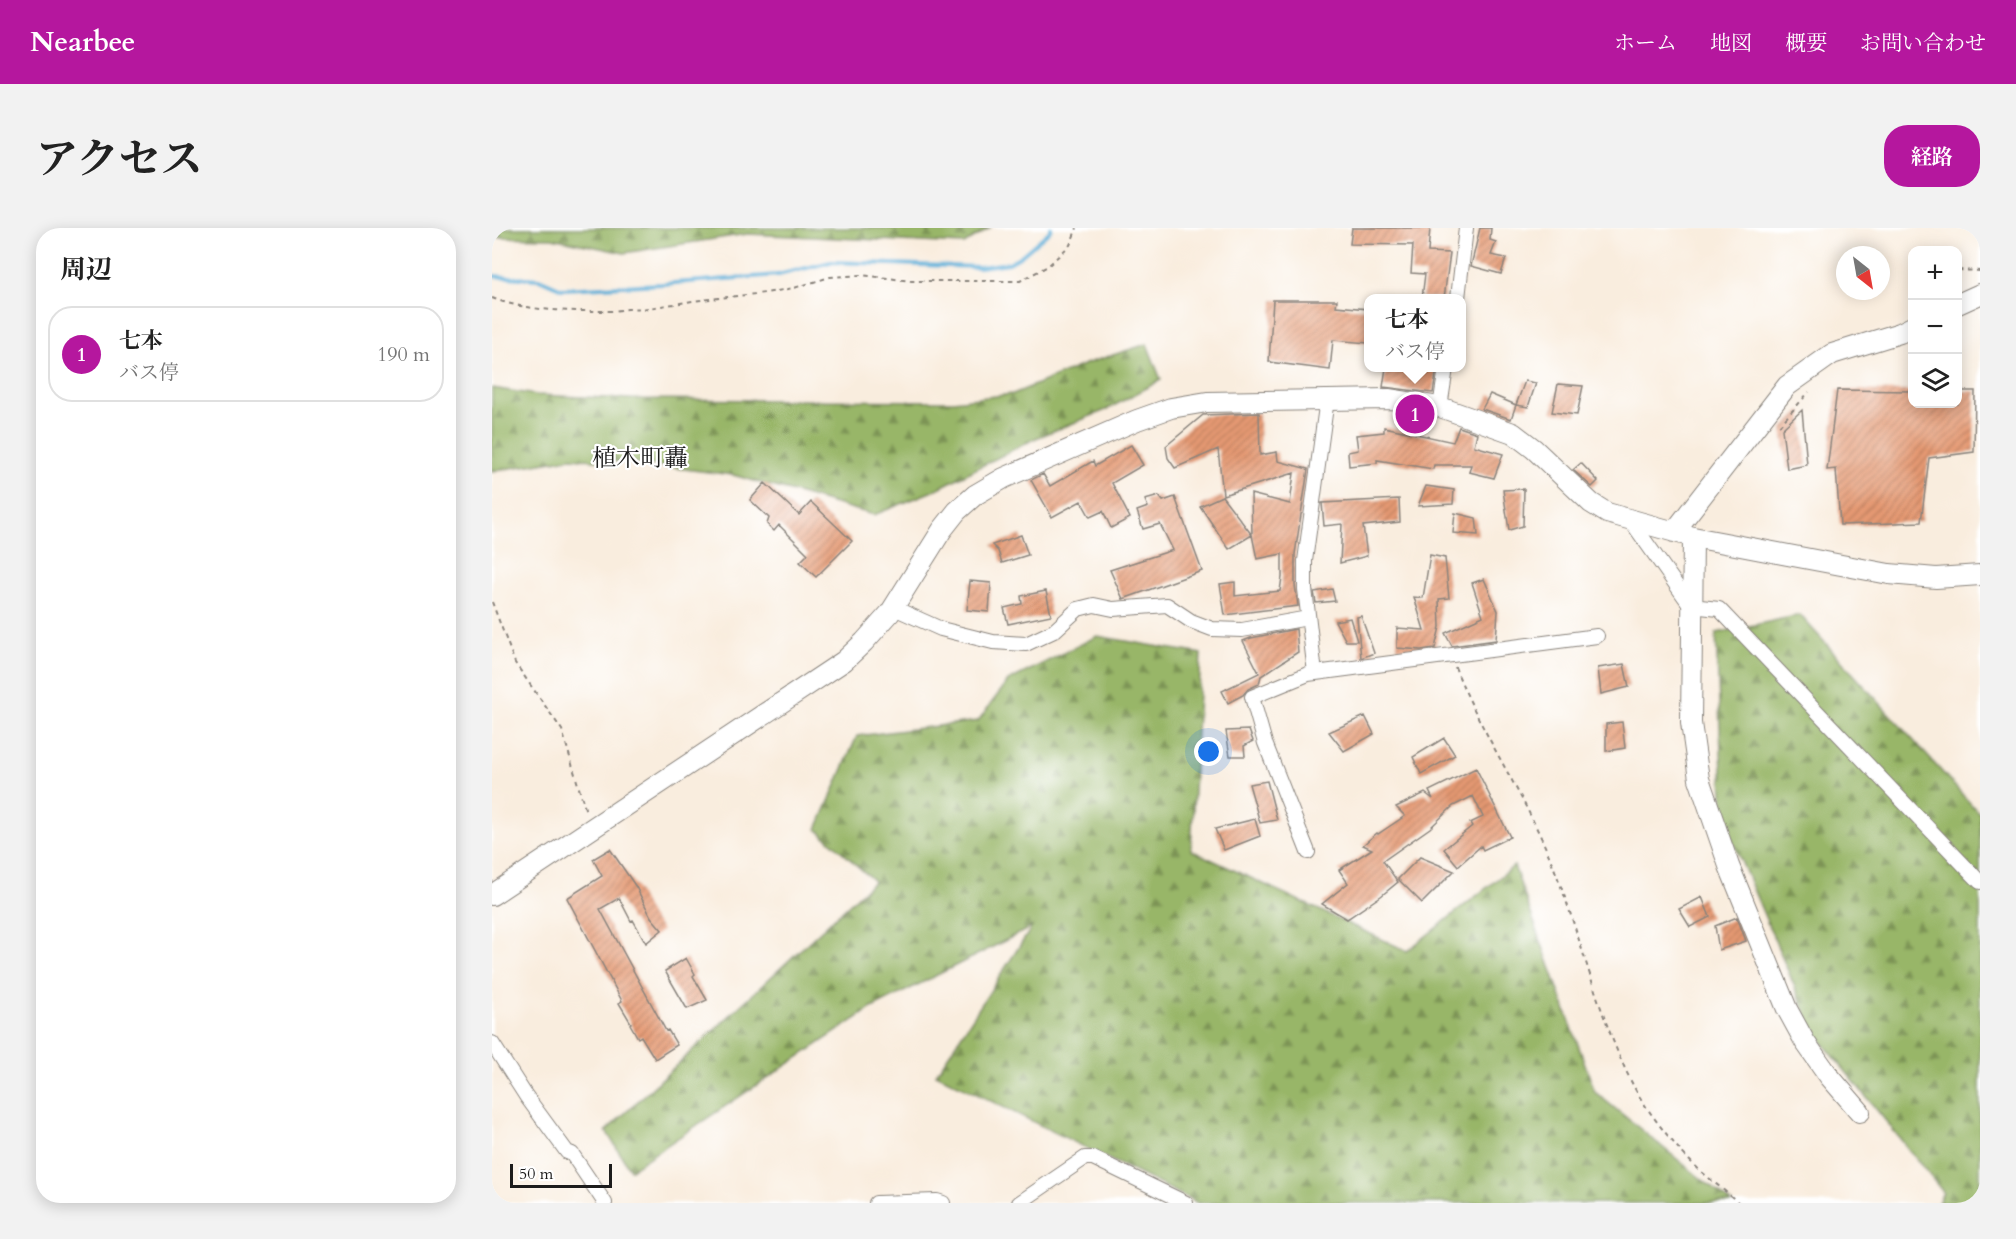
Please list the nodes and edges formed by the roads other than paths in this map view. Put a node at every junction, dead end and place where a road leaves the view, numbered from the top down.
1 (1466, 228) edge
2 (1458, 294) edge
3 (1980, 294) edge
4 (1962, 302) edge
5 (1908, 329) edge
6 (1445, 372) edge
7 (1327, 399) junction
8 (1440, 406) junction
9 (1631, 521) junction
10 (1683, 534) junction
11 (1980, 575) edge
12 (1691, 606) junction
13 (894, 608) junction
14 (1308, 618) junction
15 (1597, 636) dead end
16 (1315, 673) junction
17 (1308, 852) dead end
18 (1980, 882) edge
19 (492, 895) edge
20 (492, 1043) edge
21 (1860, 1113) dead end
22 (605, 1203) edge
23 (876, 1203) edge
24 (943, 1203) edge
25 (1019, 1203) edge
26 (1186, 1203) edge

1 - 2 street
3 - 4 street
5 - 10 street
6 - 8 street
7 - 8 street
7 - 13 street
7 - 14 street
8 - 9 street
9 - 10 street
9 - 12 street
10 - 11 street
10 - 12 street
12 - 18 street
12 - 21 street
13 - 14 street
13 - 19 street
14 - 16 street
15 - 16 street
16 - 17 street
20 - 22 street
23 - 24 street
25 - 26 street

